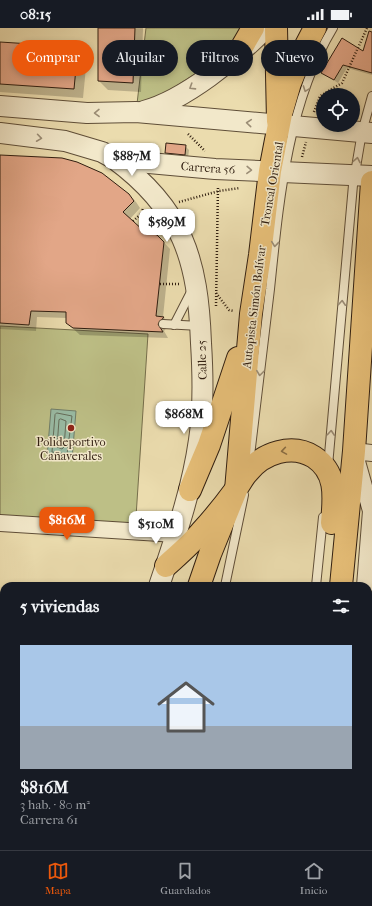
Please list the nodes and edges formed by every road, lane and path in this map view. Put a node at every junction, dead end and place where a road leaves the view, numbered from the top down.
1 (253, 28) edge
2 (266, 28) edge
3 (276, 28) edge
4 (315, 28) edge
5 (333, 28) edge
6 (367, 28) edge
7 (246, 40) edge
8 (252, 40) edge
9 (208, 76) edge
10 (372, 96) edge
11 (0, 106) edge
12 (136, 112) junction
13 (294, 126) junction
14 (183, 130) dead end
15 (0, 132) edge
16 (367, 132) edge
17 (113, 158) junction
18 (215, 169) junction
19 (285, 172) junction
20 (366, 177) edge
21 (219, 191) junction
22 (179, 202) dead end
23 (142, 213) dead end
24 (133, 221) dead end
25 (203, 284) junction
26 (216, 292) junction
27 (216, 307) dead end
28 (244, 312) junction
29 (368, 312) edge
30 (163, 324) dead end
31 (174, 325) junction
32 (201, 326) junction
33 (366, 379) edge
34 (363, 452) edge
35 (248, 471) junction
36 (328, 472) junction
37 (190, 490) junction
38 (236, 490) junction
39 (0, 522) edge
40 (176, 534) junction
41 (163, 576) edge
42 (200, 582) edge
43 (226, 582) edge
44 (316, 582) edge
45 (327, 582) edge
46 (342, 582) edge
47 (365, 582) edge
48 (372, 742) edge
49 (372, 753) edge

1 - 7 main road
2 - 8 street
3 - 13 main road
4 - 13 main road, Autopista Simón Bolívar
5 -> 13 lane
6 - 13 path
9 -> 12 street
10 - 16 lane
12 -> 11 street
13 -> 12 street
13 - 16 street
13 - 19 main road, Autopista Simón Bolívar
13 - 19 path
14 - 18 path
15 -> 17 street, Carrera 56
20 -> 16 lane
17 - 18 street, Carrera 56
17 - 25 street, Calle 25
18 -> 19 street, Carrera 56
18 - 21 path
19 - 20 street, Carrera 56
19 - 28 main road, Autopista Simón Bolívar
19 -> 35 lane, Troncal Oriental
20 - 29 main road
36 -> 20 lane
21 - 22 path
21 - 26 path
23 - 24 path
25 - 26 path
25 - 31 lane
25 - 32 street, Calle 25
26 - 27 path
26 - 28 path
28 - 37 main road
28 - 38 main road, Autopista Simón Bolívar
29 - 33 main road
30 - 31 lane
31 - 32 lane
32 - 37 street, Calle 25
33 - 34 main road
34 - 46 main road
34 - 47 street
36 -> 35 main road
35 - 38 main road
35 - 43 lane, Troncal Oriental
36 - 44 lane
36 - 45 main road
37 - 40 street, Calle 25
38 - 41 main road
38 - 42 main road, Autopista Simón Bolívar
39 - 40 street
40 - 41 street, Calle 25
48 - 49 path

